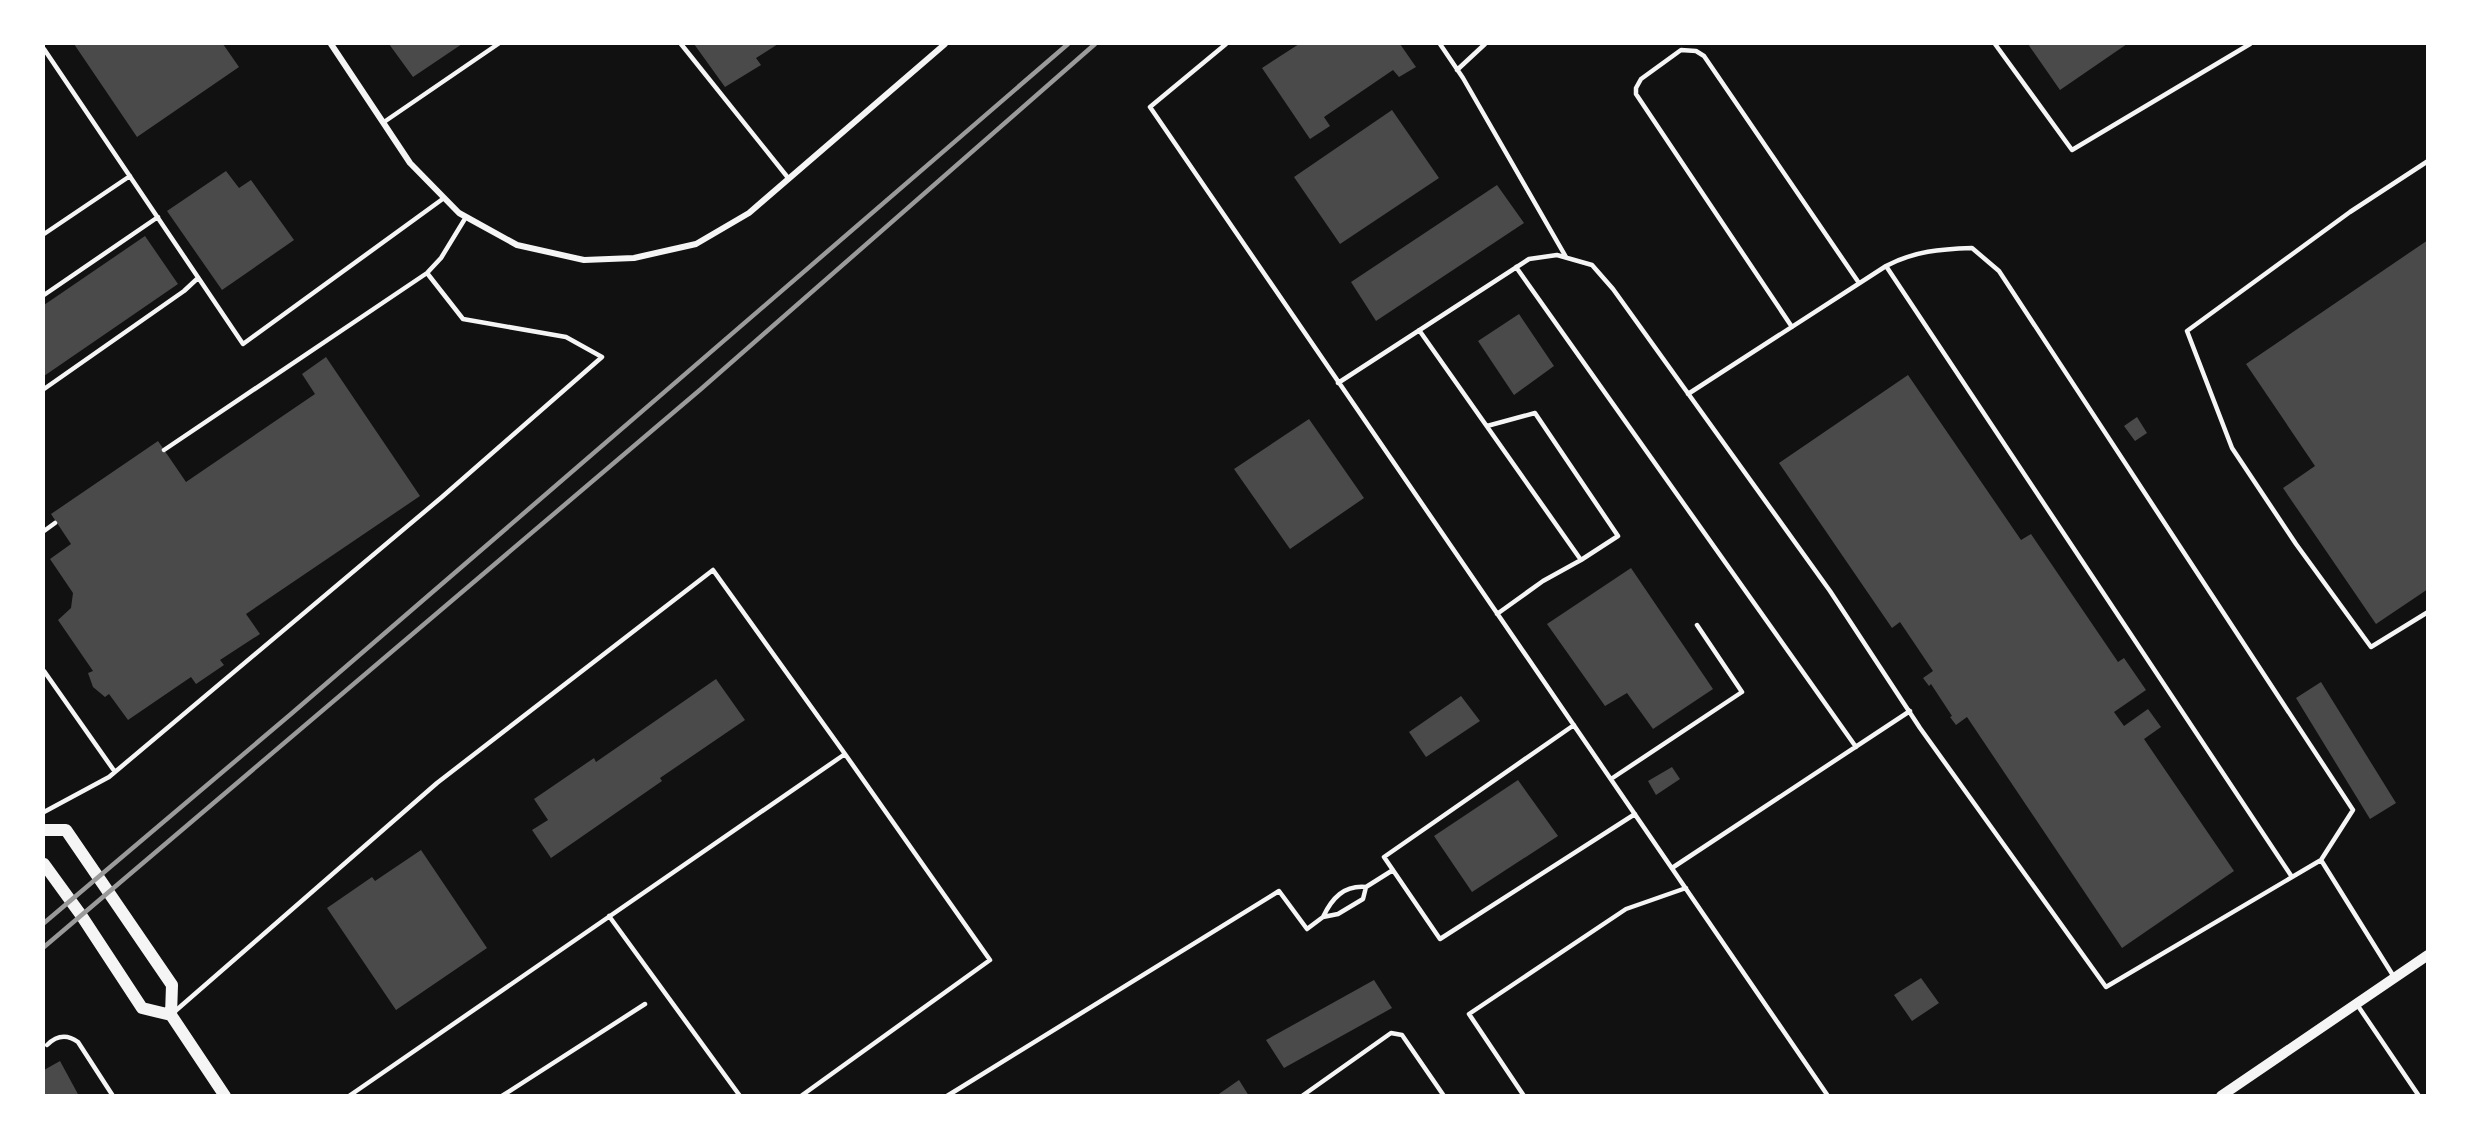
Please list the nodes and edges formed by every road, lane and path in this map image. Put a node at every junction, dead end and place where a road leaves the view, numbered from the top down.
1 (331, 44) edge
2 (498, 44) edge
3 (681, 44) edge
4 (945, 44) edge
5 (1226, 44) edge
6 (1440, 44) edge
7 (1485, 44) edge
8 (1995, 44) edge
9 (2250, 44) edge
10 (44, 49) edge
11 (1457, 70) junction
12 (384, 122) junction
13 (2427, 161) edge
14 (130, 176) junction
15 (789, 179) junction
16 (444, 198) junction
17 (466, 217) junction
18 (158, 218) junction
19 (44, 234) edge
20 (1566, 257) junction
21 (1886, 266) junction
22 (1516, 267) junction
23 (427, 273) junction
24 (198, 278) junction
25 (1859, 283) junction
26 (44, 295) edge
27 (1792, 327) junction
28 (1419, 330) junction
29 (1338, 382) junction
30 (44, 389) edge
31 (1688, 394) junction
32 (1487, 426) junction
33 (164, 450) dead end
34 (55, 523) dead end
35 (44, 531) edge
36 (1581, 560) junction
37 (2427, 612) edge
38 (1497, 614) junction
39 (1697, 625) dead end
40 (44, 671) edge
41 (1910, 711) junction
42 (1574, 725) junction
43 (1856, 747) junction
44 (845, 754) junction
45 (115, 772) junction
46 (1611, 779) junction
47 (44, 812) edge
48 (1635, 814) junction
49 (44, 831) edge
50 (2321, 860) junction
51 (45, 867) edge
52 (1672, 868) junction
53 (1393, 870) junction
54 (2292, 877) junction
55 (1366, 887) junction
56 (1686, 888) junction
57 (609, 916) junction
58 (1323, 917) junction
59 (2427, 955) edge
60 (2394, 977) junction
61 (2356, 1003) junction
62 (645, 1004) dead end
63 (171, 1015) junction
64 (47, 1046) dead end
65 (113, 1095) edge
66 (225, 1095) edge
67 (349, 1095) edge
68 (502, 1095) edge
69 (740, 1095) edge
70 (801, 1095) edge
71 (947, 1095) edge
72 (1302, 1095) edge
73 (1444, 1095) edge
74 (1524, 1095) edge
75 (1828, 1095) edge
76 (2221, 1095) edge
77 (2419, 1095) edge

1 - 12 street
2 - 12 lane
3 - 15 lane
4 - 15 street
5 - 29 lane
6 - 11 lane
7 - 11 lane
8 - 9 lane
10 - 14 lane
11 - 20 lane
12 - 16 street
13 - 37 lane
14 - 18 lane
14 - 19 lane
15 - 17 street
16 - 17 street
16 - 24 lane
17 - 23 lane
18 - 24 lane
18 - 26 lane
20 - 22 lane
20 - 31 lane
21 - 25 lane
21 - 50 lane
21 - 54 lane
22 - 28 lane
22 - 43 lane
23 - 33 lane
23 - 45 lane
24 - 30 lane
25 - 27 lane
25 - 27 lane
27 - 31 lane
28 - 29 lane
28 - 32 lane
29 - 38 lane
31 - 41 lane
32 - 36 lane
32 - 36 lane
34 - 35 lane
36 - 38 lane
38 - 42 lane
39 - 46 lane
40 - 45 lane
41 - 43 lane
41 - 54 lane
42 - 46 lane
42 - 53 lane
43 - 52 lane
44 - 57 lane
44 - 63 lane
44 - 70 lane
45 - 47 lane
46 - 48 lane
48 - 52 lane
48 - 53 lane
49 - 63 main road
50 - 54 lane
50 - 60 lane
51 - 63 main road
52 - 56 lane
53 - 55 lane
55 - 58 lane
55 - 58 lane
56 - 74 lane
56 - 75 lane
57 - 67 lane
57 - 69 lane
58 - 71 lane
59 - 60 street
60 - 61 street
61 - 76 street
61 - 77 lane
62 - 68 lane
63 - 66 main road
64 - 65 lane
72 - 73 lane

